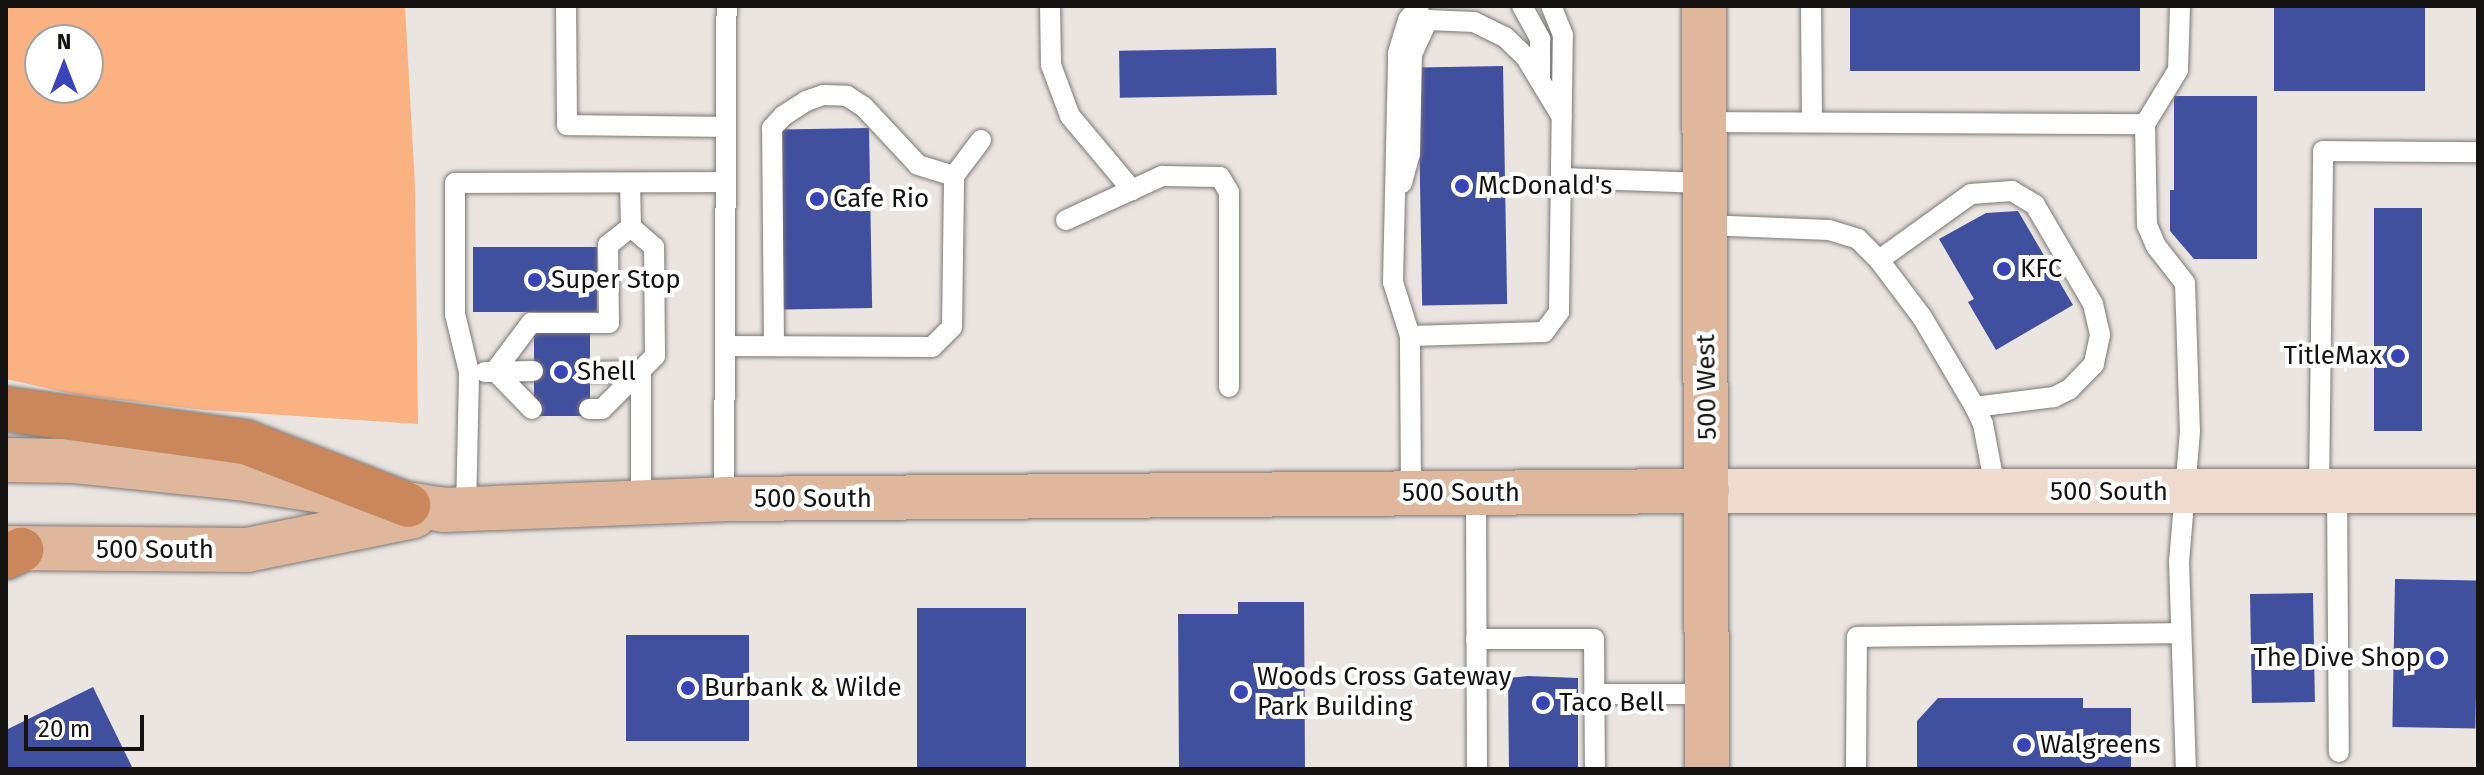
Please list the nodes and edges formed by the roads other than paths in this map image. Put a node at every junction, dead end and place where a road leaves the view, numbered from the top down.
1 (566, 6) edge
2 (727, 6) edge
3 (1050, 6) edge
4 (1522, 6) edge
5 (1551, 6) edge
6 (1704, 6) edge
7 (1811, 6) edge
8 (2180, 6) edge
9 (1429, 11) edge
10 (1540, 80) junction
11 (1562, 117) junction
12 (1812, 121) junction
13 (1704, 122) junction
14 (2145, 124) junction
15 (726, 127) junction
16 (981, 140) dead end
17 (2478, 152) edge
18 (954, 176) junction
19 (1561, 178) junction
20 (725, 182) junction
21 (630, 183) junction
22 (1132, 190) junction
23 (1705, 204) junction
24 (1066, 220) dead end
25 (631, 227) junction
26 (1879, 260) junction
27 (1410, 336) junction
28 (725, 346) junction
29 (774, 346) junction
30 (495, 371) junction
31 (533, 371) dead end
32 (641, 371) junction
33 (469, 372) junction
34 (589, 372) dead end
35 (1229, 387) dead end
36 (1975, 407) junction
37 (6, 409) edge
38 (532, 409) dead end
39 (589, 409) dead end
40 (6, 460) edge
41 (1707, 491) junction
42 (2478, 491) edge
43 (2183, 492) junction
44 (2328, 492) junction
45 (1411, 493) junction
46 (1476, 493) junction
47 (1996, 493) junction
48 (724, 499) junction
49 (641, 501) junction
50 (439, 508) junction
51 (11, 552) edge
52 (2181, 633) junction
53 (1476, 639) junction
54 (1594, 694) junction
55 (1707, 694) junction
56 (2339, 752) dead end
57 (1477, 769) edge
58 (1595, 769) edge
59 (1707, 769) edge
60 (1856, 769) edge
61 (2186, 769) edge

1 - 15 lane
2 - 15 lane
3 - 22 lane
4 - 10 lane
5 - 11 lane
6 - 13 main road, 500 West
7 - 12 lane
8 - 14 lane
9 - 10 lane
9 - 27 lane
10 - 11 lane
11 - 19 lane
12 - 13 lane
12 - 14 lane
13 - 23 main road, 500 West
14 - 43 lane
15 - 20 lane
16 - 18 lane
17 - 44 lane
18 - 29 lane
18 - 29 lane
19 - 23 lane
19 - 27 lane
20 - 21 lane
20 - 28 lane
21 - 25 lane
21 - 33 lane
22 - 24 lane
22 - 35 lane
23 - 26 lane
23 - 41 main road, 500 West
25 - 30 lane
25 - 32 lane
26 - 36 lane
26 - 36 lane
27 - 45 lane
28 - 29 lane
28 - 48 lane
30 - 31 lane
30 - 33 lane
30 - 38 lane
32 - 34 lane
32 - 39 lane
32 - 49 lane
33 - 50 lane
36 - 47 lane
37 - 50 highway
40 - 50 main road, 500 South
41 - 46 main road, 500 South
41 - 47 main road, 500 South
41 - 55 main road, 500 West
42 - 44 main road, 500 South
43 - 44 main road, 500 South
43 - 47 main road, 500 South
43 - 52 lane
44 - 56 lane
45 - 46 main road, 500 South
45 - 48 main road, 500 South
46 - 53 lane
48 - 49 main road, 500 South
49 - 50 main road, 500 South
50 - 51 main road, 500 South
52 - 60 lane
52 - 61 lane
53 - 54 lane
53 - 57 lane
54 - 55 lane
54 - 58 lane
55 - 59 main road, 500 West

